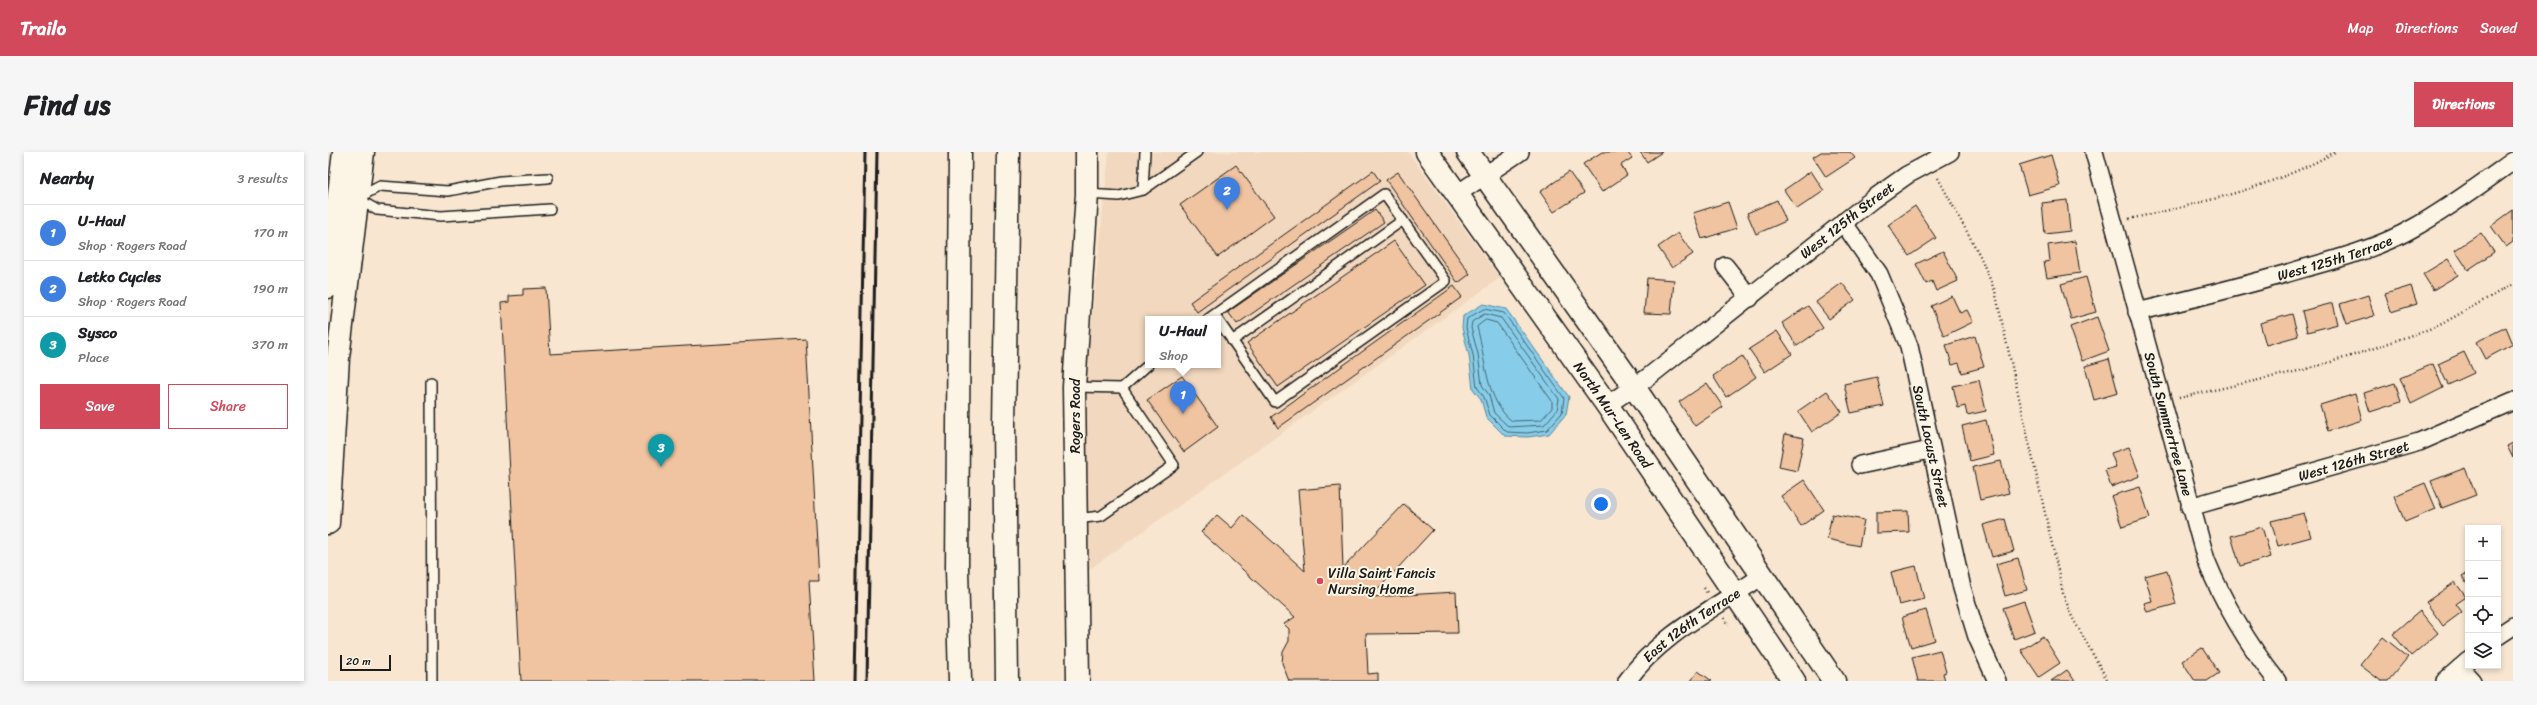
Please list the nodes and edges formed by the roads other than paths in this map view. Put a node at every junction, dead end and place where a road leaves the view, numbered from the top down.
1 (344, 152) edge
2 (363, 152) edge
3 (960, 152) edge
4 (1008, 152) edge
5 (1087, 152) edge
6 (1145, 152) edge
7 (1197, 152) edge
8 (1427, 152) edge
9 (1468, 152) edge
10 (1520, 152) edge
11 (1950, 152) edge
12 (2094, 152) edge
13 (2513, 161) edge
14 (1484, 176) junction
15 (548, 178) dead end
16 (1143, 190) junction
17 (1087, 194) junction
18 (1457, 194) junction
19 (341, 196) edge
20 (550, 209) dead end
21 (1403, 220) junction
22 (1843, 222) junction
23 (1725, 266) dead end
24 (328, 287) edge
25 (1750, 298) junction
26 (2137, 312) junction
27 (1217, 316) edge
28 (1221, 327) edge
29 (1232, 341) junction
30 (1145, 368) edge
31 (431, 382) dead end
32 (1074, 387) junction
33 (1634, 387) junction
34 (1122, 388) junction
35 (2513, 401) edge
36 (1607, 405) junction
37 (1930, 450) junction
38 (1860, 465) dead end
39 (2190, 507) junction
40 (1074, 520) junction
41 (328, 523) edge
42 (1762, 576) junction
43 (1735, 594) junction
44 (2513, 626) edge
45 (2501, 634) edge
46 (2464, 664) edge
47 (432, 681) edge
48 (960, 681) edge
49 (1007, 681) edge
50 (1078, 681) edge
51 (1627, 681) edge
52 (1794, 681) edge
53 (1834, 681) edge
54 (1997, 681) edge
55 (2277, 681) edge
56 (2445, 681) edge
57 (2472, 681) edge

1 - 19 main road
2 - 19 main road
3 - 48 main road
4 - 49 main road
5 - 17 main road, Rogers Road
6 - 16 lane
7 - 16 lane
8 - 18 main road, North Mur-Len Road
9 - 14 main road
10 - 14 street
11 - 22 street, West 125th Street
12 - 26 street, South Summertree Lane
13 - 26 street, West 125th Terrace
14 - 18 street
14 - 33 main road
15 - 19 lane
16 - 17 lane
17 - 32 main road, Rogers Road
18 - 36 main road, North Mur-Len Road
19 - 20 lane
19 - 24 main road
19 - 41 main road
21 - 27 lane
21 - 29 lane
21 - 29 lane
22 - 25 street, West 125th Street
22 - 37 street, South Locust Street
23 - 25 street
25 - 33 street, West 125th Street
26 - 39 street, South Summertree Lane
28 - 29 lane
30 - 34 lane
31 - 47 lane
32 - 34 lane
32 - 40 main road, Rogers Road
33 - 36 street, West 125th Street
33 - 42 main road
34 - 40 lane
35 - 39 street, West 126th Street
36 - 43 main road, North Mur-Len Road
37 - 38 street
37 - 54 street, South Locust Street
39 - 55 street, South Summertree Lane
40 - 50 main road, Rogers Road
42 - 43 street, East 126th Terrace
42 - 53 main road
43 - 51 street, East 126th Terrace
43 - 52 main road, North Mur-Len Road
44 - 45 street
46 - 56 street
46 - 57 street

